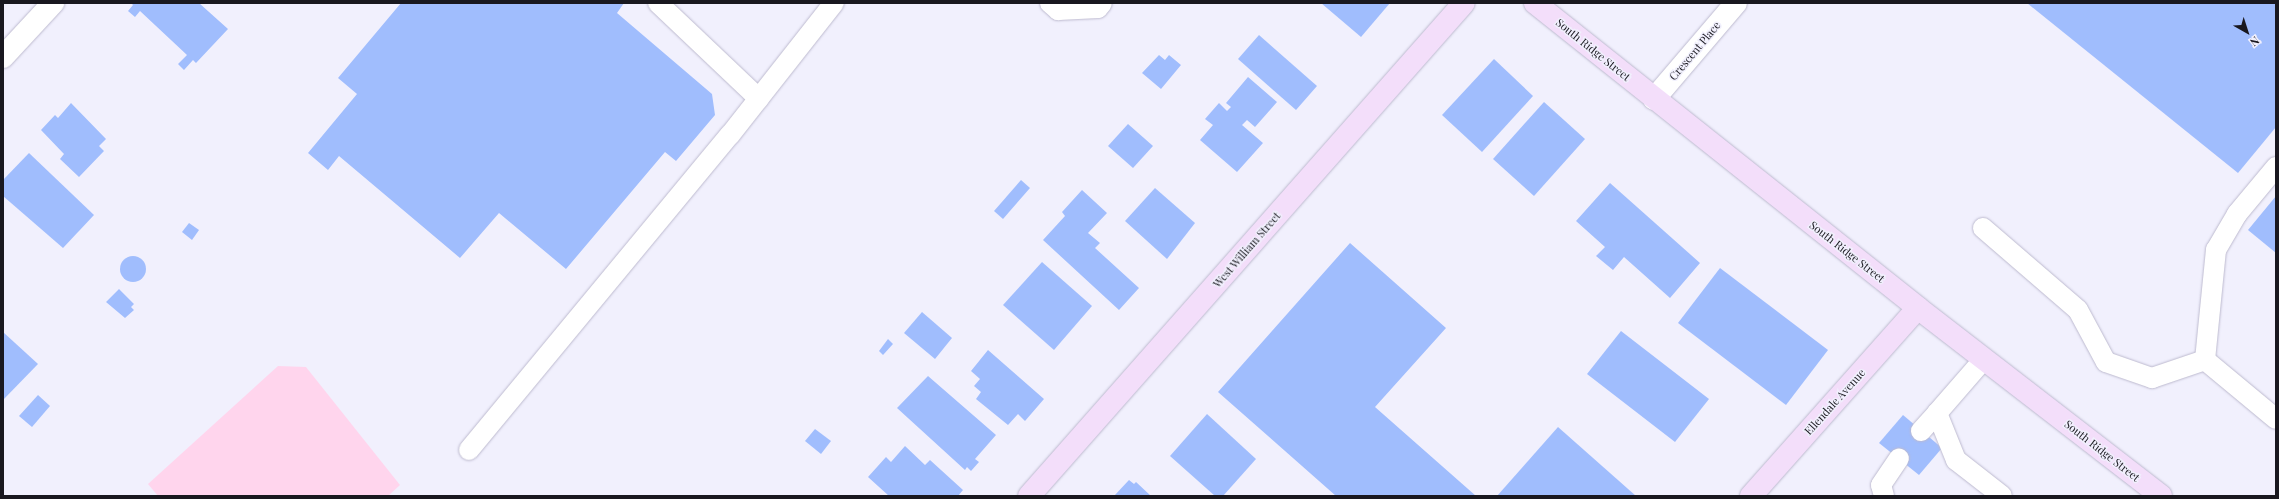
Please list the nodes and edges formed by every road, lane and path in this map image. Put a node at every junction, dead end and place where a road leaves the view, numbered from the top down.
1 (53, 3) edge
2 (658, 3) edge
3 (834, 3) edge
4 (1050, 3) edge
5 (1102, 3) edge
6 (1464, 3) edge
7 (1535, 3) edge
8 (1736, 3) edge
9 (3, 57) edge
10 (759, 99) junction
11 (1654, 99) junction
12 (2276, 167) edge
13 (1983, 228) dead end
14 (1918, 308) junction
15 (1984, 359) junction
16 (2205, 360) junction
17 (1937, 413) junction
18 (2276, 419) edge
19 (1922, 431) dead end
20 (469, 450) dead end
21 (1899, 458) dead end
22 (1029, 496) edge
23 (1751, 496) edge
24 (1884, 496) edge
25 (2002, 496) edge
26 (2161, 496) edge

1 - 9 street
2 - 10 lane
3 - 10 lane
4 - 5 lane
6 - 22 street, West William Street
7 - 11 street, South Ridge Street
8 - 11 street, Crescent Place
10 - 20 lane
11 - 14 street, South Ridge Street
12 - 16 lane
13 - 16 lane
14 - 15 street, South Ridge Street
14 - 23 street, Ellendale Avenue
15 - 17 lane
15 - 26 street, South Ridge Street
16 - 18 lane
17 - 19 lane
17 - 25 lane
21 - 24 lane

